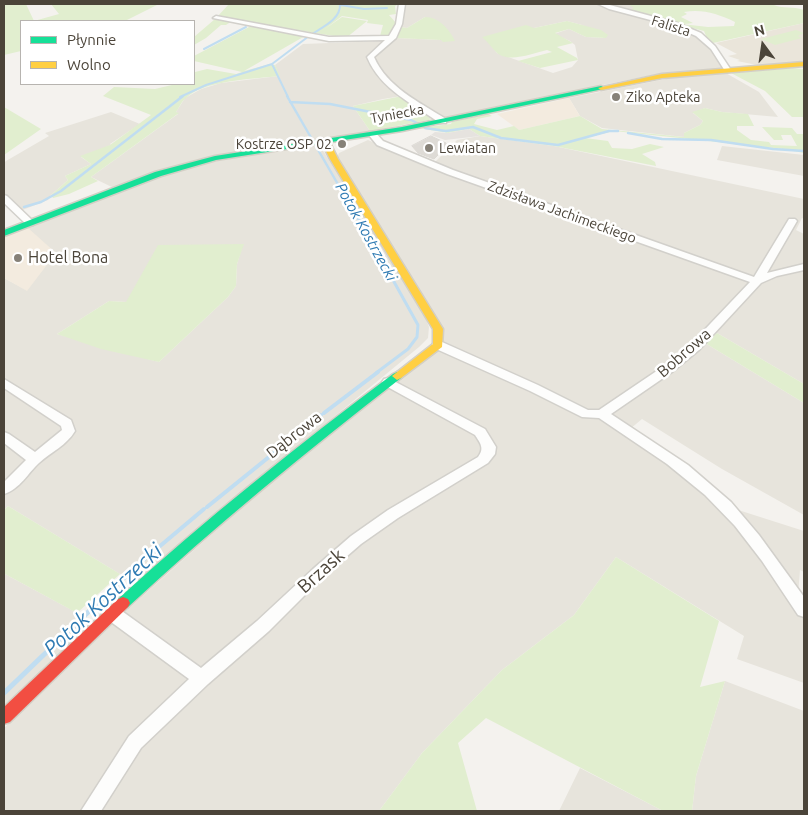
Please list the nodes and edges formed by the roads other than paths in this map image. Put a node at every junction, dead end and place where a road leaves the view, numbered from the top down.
1 (402, 4) edge
2 (601, 4) edge
3 (216, 18) dead end
4 (393, 38) junction
5 (803, 65) edge
6 (727, 70) junction
7 (443, 121) junction
8 (372, 134) junction
9 (317, 142) junction
10 (4, 198) edge
11 (792, 221) dead end
12 (30, 223) junction
13 (4, 233) edge
14 (804, 267) edge
15 (751, 280) junction
16 (438, 345) junction
17 (388, 382) junction
18 (4, 383) edge
19 (602, 414) junction
20 (4, 437) edge
21 (35, 459) junction
22 (4, 488) edge
23 (804, 610) edge
24 (113, 614) junction
25 (202, 678) junction
26 (4, 717) edge
27 (90, 811) edge

1 - 4 street
2 - 6 street, Falista
3 - 4 street
4 - 7 street
5 - 6 street, Tyniecka
6 - 7 street, Tyniecka
7 - 8 street, Tyniecka
8 - 9 street, Tyniecka
8 - 15 street, Zdzisława Jachimeckiego
9 - 12 street, Tyniecka
9 - 16 street
10 - 12 street
11 - 15 street, Bobrowa
12 - 13 street, Tyniecka
14 - 15 street, Bobrowa
15 - 19 street, Bobrowa
16 - 17 street, Dąbrowa
16 - 19 street
17 - 24 street, Dąbrowa
17 - 25 street, Brzask
18 - 21 street
19 - 23 street
20 - 21 street
21 - 22 street
24 - 25 street
24 - 26 street, Dąbrowa
25 - 27 street, Brzask

